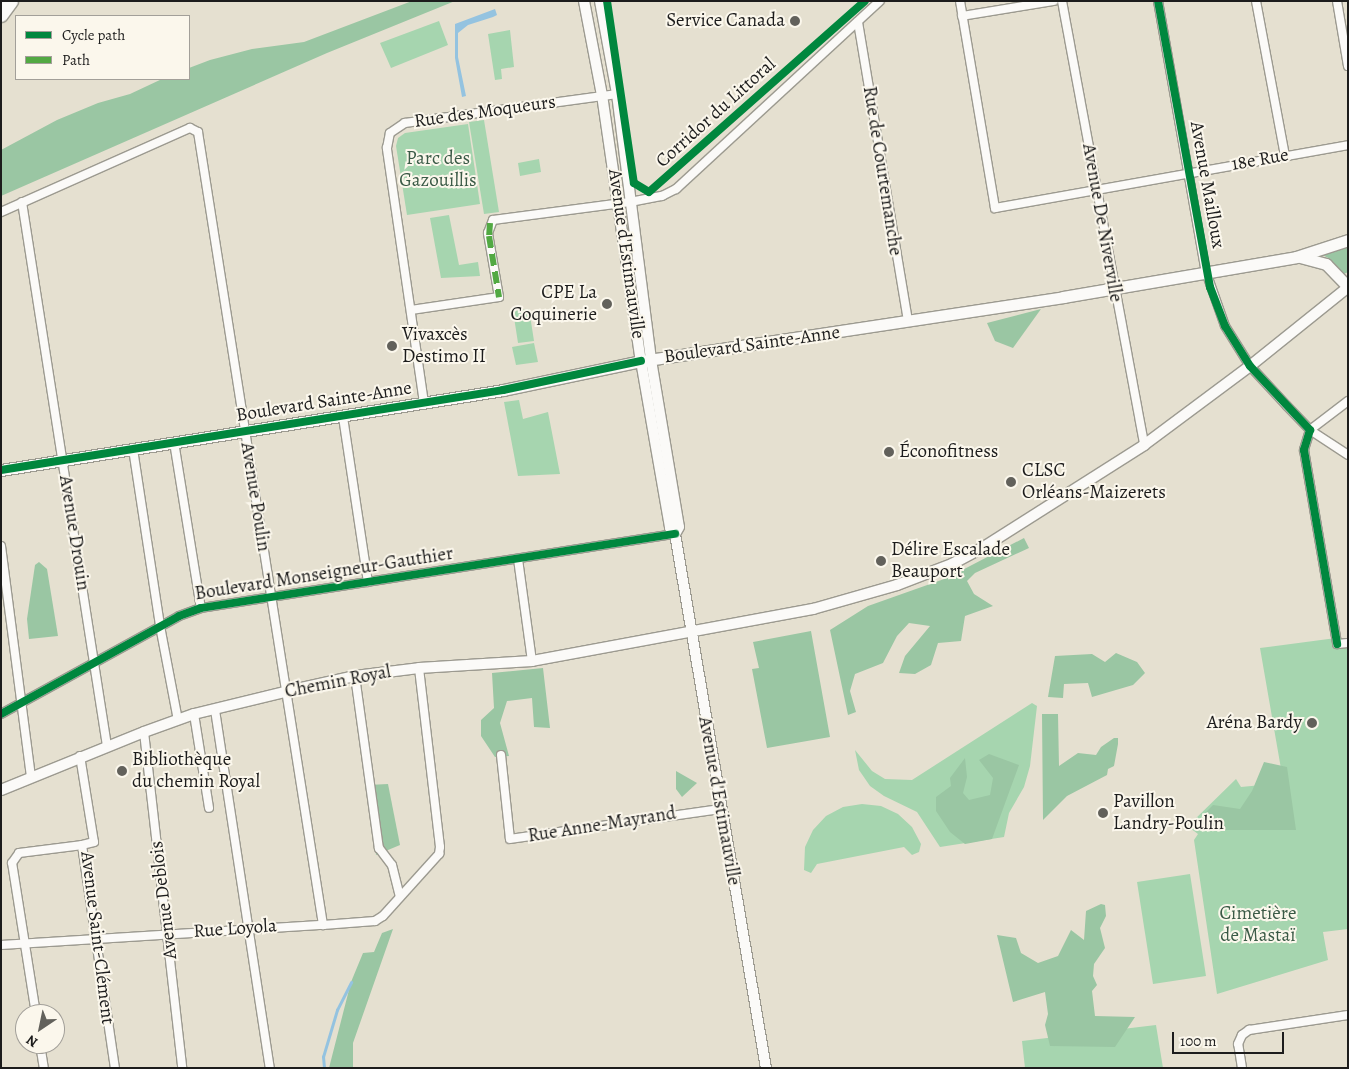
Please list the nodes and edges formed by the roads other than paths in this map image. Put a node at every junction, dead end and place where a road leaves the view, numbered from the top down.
1 (11, 1) edge
2 (584, 1) edge
3 (600, 1) edge
4 (880, 1) edge
5 (960, 1) edge
6 (1054, 1) edge
7 (1062, 1) edge
8 (1158, 1) edge
9 (1256, 1) edge
10 (1337, 1) edge
11 (1, 15) edge
12 (962, 16) junction
13 (858, 22) junction
14 (1348, 66) edge
15 (617, 94) junction
16 (602, 95) junction
17 (1348, 145) edge
18 (1285, 156) junction
19 (1188, 174) junction
20 (1096, 190) junction
21 (22, 202) junction
22 (630, 202) junction
23 (619, 203) junction
24 (1, 212) edge
25 (1348, 240) edge
26 (1296, 257) junction
27 (1206, 272) junction
28 (1113, 287) junction
29 (1347, 287) edge
30 (412, 310) junction
31 (908, 320) junction
32 (646, 361) junction
33 (1250, 366) junction
34 (1348, 401) edge
35 (424, 403) junction
36 (343, 417) junction
37 (1310, 430) junction
38 (245, 431) junction
39 (174, 442) junction
40 (1144, 445) junction
41 (133, 449) junction
42 (1348, 455) edge
43 (63, 461) junction
44 (1, 470) edge
45 (675, 534) junction
46 (1, 546) edge
47 (518, 559) junction
48 (368, 582) junction
49 (271, 596) junction
50 (201, 608) junction
51 (160, 626) junction
52 (689, 632) junction
53 (1348, 642) edge
54 (532, 661) junction
55 (95, 663) junction
56 (419, 668) junction
57 (355, 676) junction
58 (288, 691) junction
59 (22, 704) junction
60 (215, 710) junction
61 (1, 714) edge
62 (194, 714) junction
63 (178, 720) junction
64 (144, 732) junction
65 (107, 746) junction
66 (501, 755) dead end
67 (80, 756) junction
68 (31, 777) junction
69 (1, 790) edge
70 (209, 808) dead end
71 (720, 809) junction
72 (82, 845) junction
73 (400, 896) junction
74 (323, 925) junction
75 (248, 927) junction
76 (168, 934) junction
77 (95, 939) junction
78 (25, 942) junction
79 (1, 945) edge
80 (34, 1004) edge
81 (1348, 1015) edge
82 (42, 1054) edge
83 (44, 1068) edge
84 (115, 1068) edge
85 (182, 1068) edge
86 (270, 1068) edge
87 (766, 1068) edge
88 (1242, 1068) edge

1 - 11 highway
2 - 16 main road, Avenue d'Estimauville
3 - 15 main road, Avenue d'Estimauville
4 - 13 street
5 - 12 street
6 - 12 street
7 - 20 street, Avenue De Niverville
8 - 19 street, Avenue Mailloux
9 - 18 street
10 - 14 street
12 - 20 street, 18e Rue
13 - 22 street
13 - 31 street, Rue de Courtemanche
15 - 16 street, Rue des Moqueurs
15 - 22 main road, Avenue d'Estimauville
16 - 23 main road, Avenue d'Estimauville
16 - 30 street, Rue des Moqueurs
17 - 18 street, 18e Rue
18 - 19 street, 18e Rue
19 - 20 street, 18e Rue
19 - 27 street, Avenue Mailloux
20 - 28 street, Avenue De Niverville
21 - 24 street
21 - 38 street, Avenue Poulin
21 - 43 street, Avenue Drouin
22 - 23 street
22 - 32 main road, Avenue d'Estimauville
23 - 30 street
23 - 32 main road, Avenue d'Estimauville
25 - 26 main road, Boulevard Sainte-Anne
26 - 27 main road, Boulevard Sainte-Anne
26 - 29 main road, Boulevard Sainte-Anne
27 - 28 main road, Boulevard Sainte-Anne
27 - 33 street, Avenue Mailloux
28 - 31 main road, Boulevard Sainte-Anne
28 - 40 street, Avenue De Niverville
29 - 33 main road, Chemin Royal
30 - 35 street, Rue des Moqueurs
31 - 32 main road, Boulevard Sainte-Anne
32 - 35 main road, Boulevard Sainte-Anne
32 - 45 main road, Avenue d'Estimauville
33 - 37 street, Avenue Mailloux
33 - 40 main road, Chemin Royal
34 - 37 street
35 - 36 main road, Boulevard Sainte-Anne
36 - 38 main road, Boulevard Sainte-Anne
36 - 48 street
37 - 42 street, Avenue Mailloux
37 - 53 street
38 - 39 main road, Boulevard Sainte-Anne
38 - 49 street, Avenue Poulin
39 - 41 main road, Boulevard Sainte-Anne
39 - 50 street
40 - 52 main road, Chemin Royal
41 - 43 main road, Boulevard Sainte-Anne
41 - 51 street
43 - 44 main road, Boulevard Sainte-Anne
43 - 55 street, Avenue Drouin
45 - 47 street, Boulevard Monseigneur-Gauthier
45 - 52 main road, Avenue d'Estimauville
46 - 59 street
47 - 48 street, Boulevard Monseigneur-Gauthier
47 - 54 street
48 - 49 street, Boulevard Monseigneur-Gauthier
49 - 50 street, Boulevard Monseigneur-Gauthier
49 - 58 street, Avenue Poulin
50 - 51 street, Boulevard Monseigneur-Gauthier
51 - 55 street, Boulevard Monseigneur-Gauthier
51 - 63 street
52 - 54 main road, Chemin Royal
52 - 71 main road, Avenue d'Estimauville
54 - 56 main road, Chemin Royal
55 - 59 street, Boulevard Monseigneur-Gauthier
55 - 65 street, Avenue Drouin
56 - 57 main road, Chemin Royal
56 - 73 street, Rue Loyola
57 - 58 main road, Chemin Royal
57 - 73 street
58 - 60 main road, Chemin Royal
58 - 74 street, Avenue Poulin
59 - 61 street, Boulevard Monseigneur-Gauthier
59 - 68 street
60 - 62 main road, Chemin Royal
60 - 75 street
62 - 63 main road, Chemin Royal
62 - 70 street
63 - 64 main road, Chemin Royal
64 - 65 main road, Chemin Royal
64 - 76 street, Avenue Deblois
65 - 67 main road, Chemin Royal
66 - 71 street, Rue Anne-Mayrand
67 - 68 main road, Chemin Royal
67 - 72 street, Avenue Saint-Clément
68 - 69 main road, Chemin Royal
71 - 87 main road, Avenue d'Estimauville
72 - 77 street, Avenue Saint-Clément
72 - 78 street
73 - 74 street, Rue Loyola
74 - 75 street, Rue Loyola
75 - 76 street, Rue Loyola
75 - 86 street
76 - 77 street, Rue Loyola
76 - 85 street, Avenue Deblois
77 - 78 street, Rue Loyola
77 - 84 street, Avenue Saint-Clément
78 - 79 street, Rue Loyola
78 - 80 street
81 - 88 street
82 - 83 street

